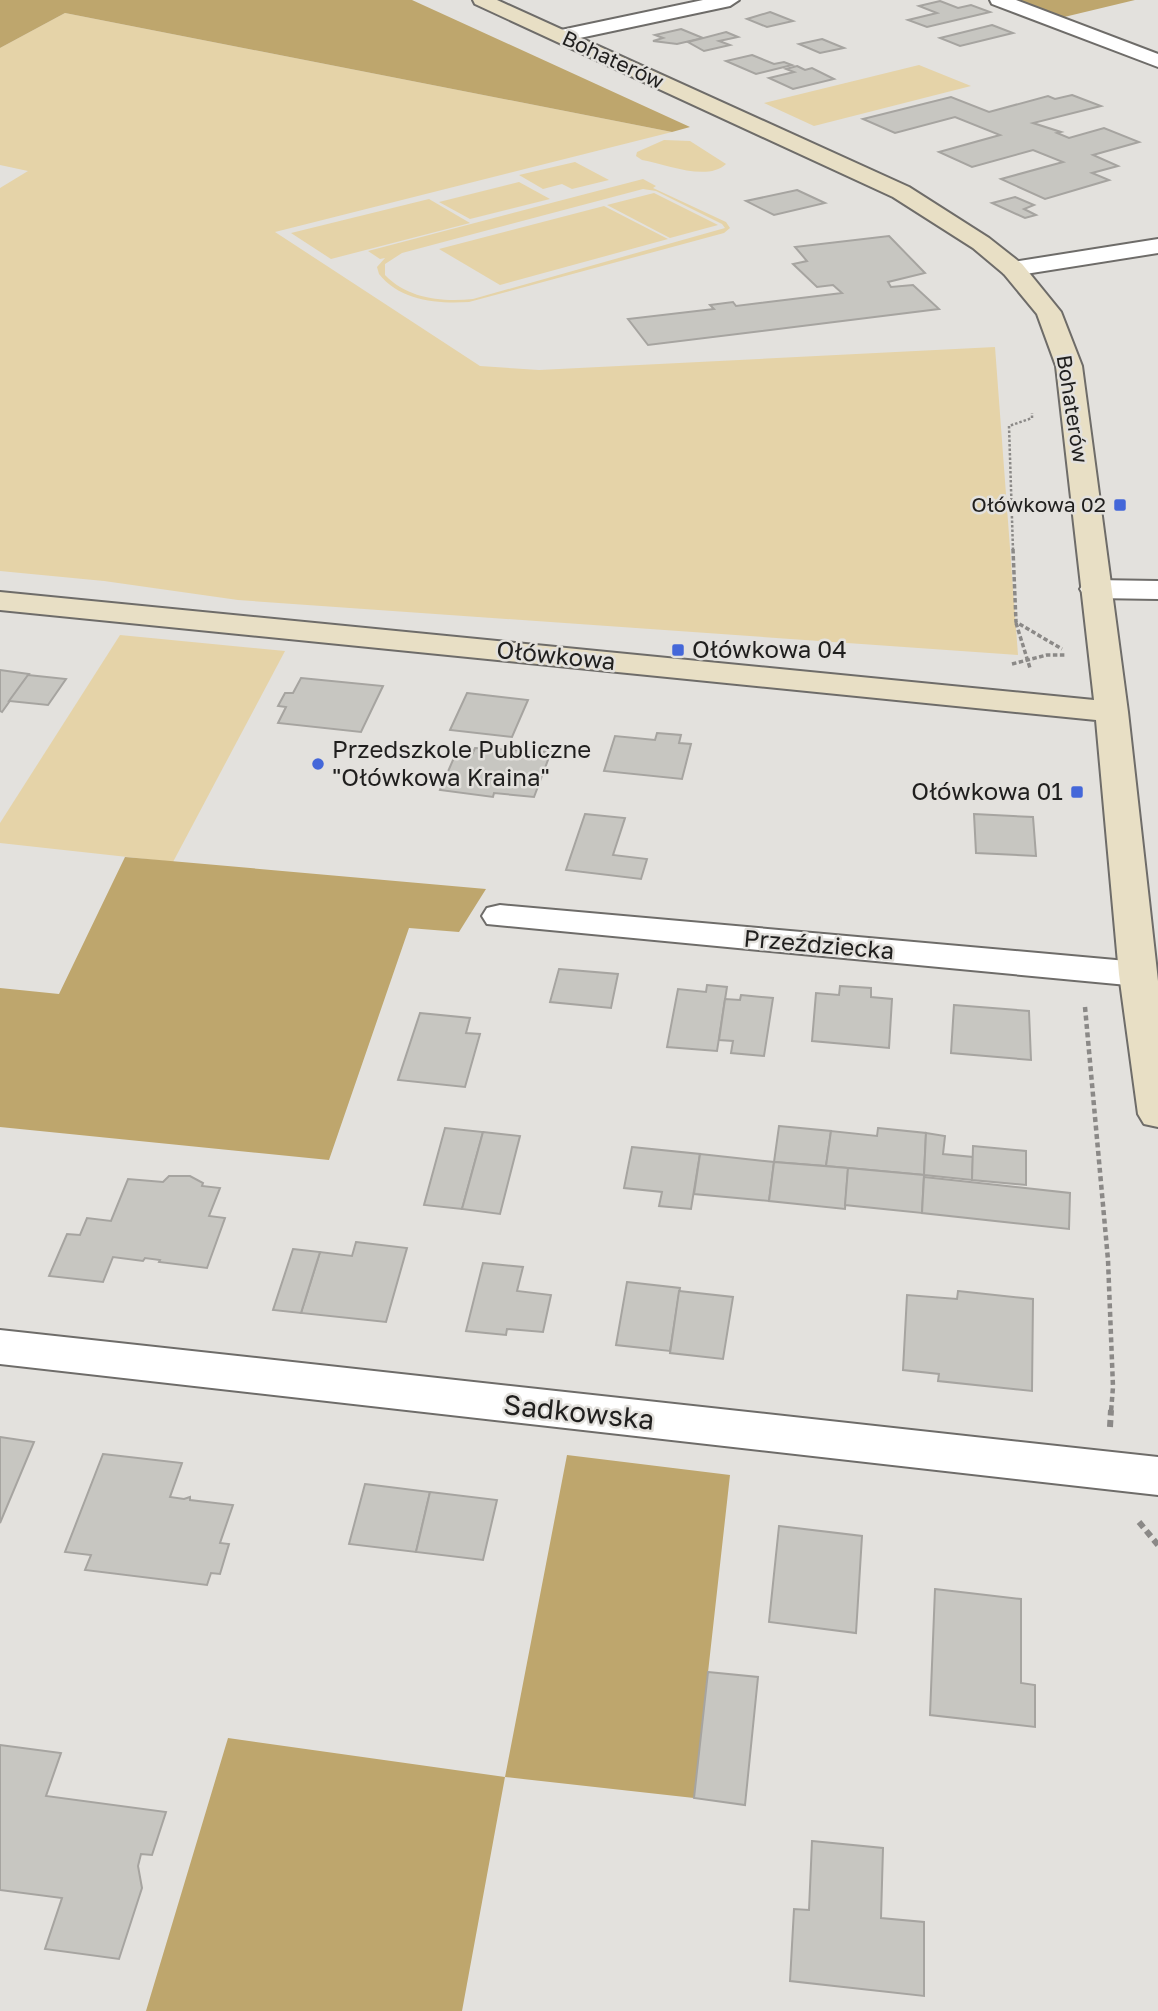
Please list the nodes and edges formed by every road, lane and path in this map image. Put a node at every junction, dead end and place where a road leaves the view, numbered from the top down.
1 (482, 0) edge
2 (730, 0) edge
3 (999, 0) edge
4 (561, 36) junction
5 (1158, 61) edge
6 (1158, 246) edge
7 (1013, 269) junction
8 (1095, 589) junction
9 (1158, 590) edge
10 (0, 601) edge
11 (1016, 622) dead end
12 (1027, 659) dead end
13 (1112, 712) junction
14 (500, 916) dead end
15 (1124, 973) junction
16 (1158, 1114) edge
17 (0, 1347) edge
18 (1109, 1436) dead end
19 (1158, 1476) edge

1 - 4 street, Bohaterów
2 - 4 street
3 - 5 street
4 - 7 street, Bohaterów
6 - 7 street
7 - 8 street, Bohaterów
8 - 9 street
8 - 13 street, Bohaterów
10 - 13 street, Ołówkowa
11 - 12 path
13 - 15 street, Bohaterów
14 - 15 street, Przeździecka
15 - 16 street, Bohaterów
15 - 18 path
17 - 19 street, Sadkowska

